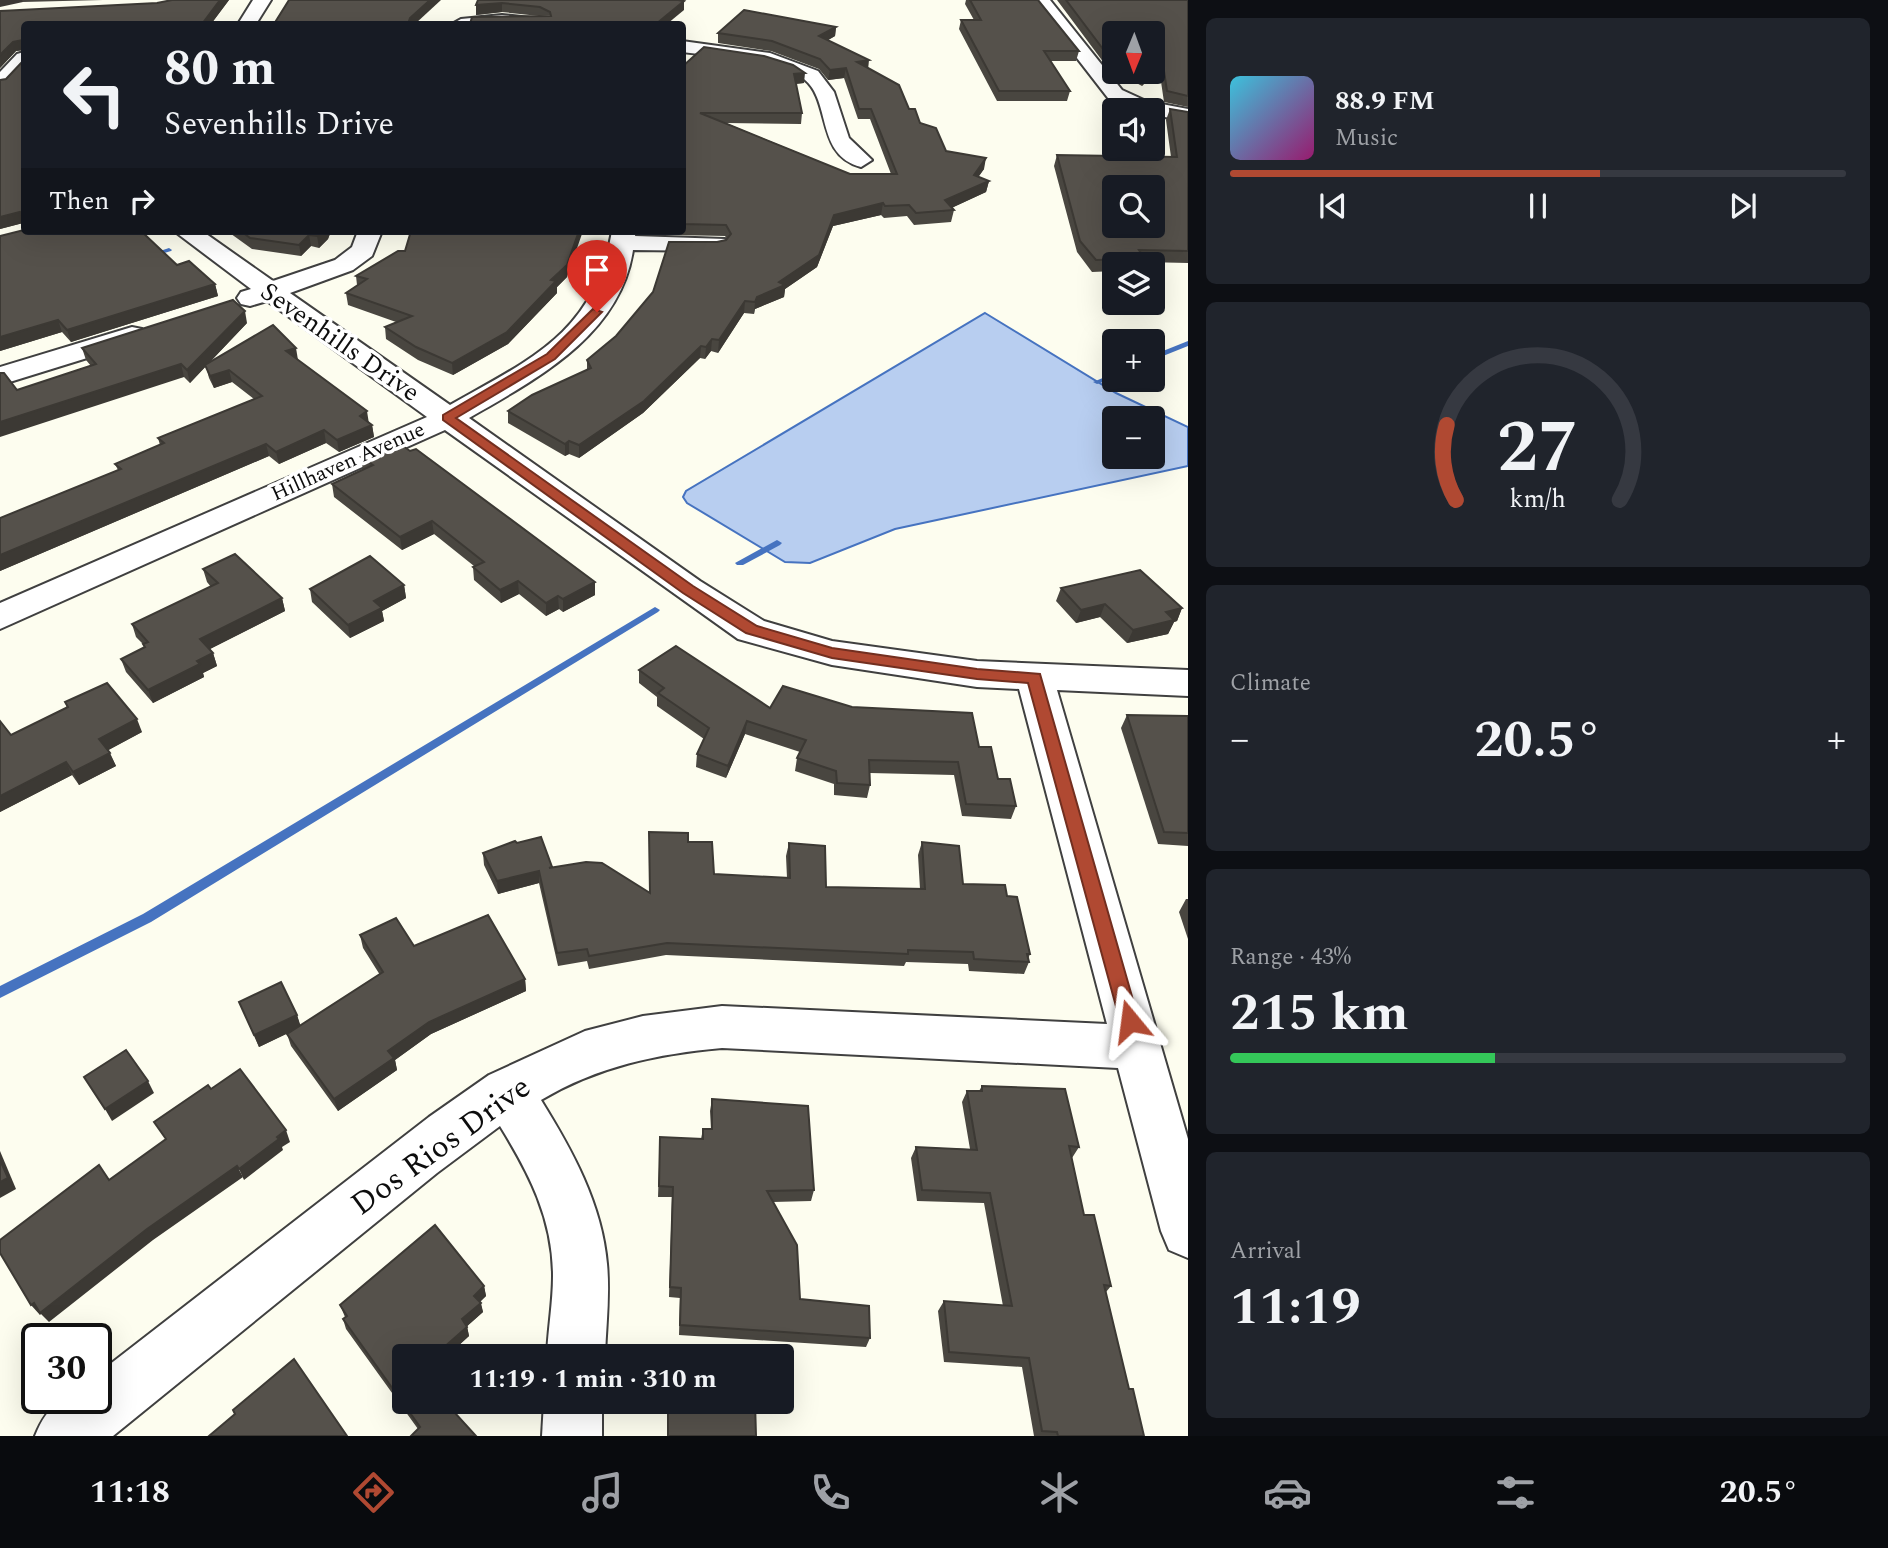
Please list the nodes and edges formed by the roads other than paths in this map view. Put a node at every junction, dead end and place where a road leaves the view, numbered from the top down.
1 (262, 0) edge
2 (1041, 0) edge
3 (249, 21) edge
4 (490, 21) edge
5 (512, 21) edge
6 (686, 47) edge
7 (21, 61) edge
8 (0, 83) edge
9 (1188, 115) edge
10 (861, 160) dead end
11 (191, 235) edge
12 (368, 235) edge
13 (624, 237) edge
14 (716, 244) edge
15 (269, 293) junction
16 (228, 305) edge
17 (152, 328) edge
18 (0, 376) edge
19 (448, 418) junction
20 (0, 617) edge
21 (1035, 678) junction
22 (1188, 683) edge
23 (1137, 1047) junction
24 (507, 1091) junction
25 (1188, 1231) edge
26 (577, 1344) edge
27 (573, 1414) edge
28 (65, 1436) edge
29 (572, 1436) edge

1 - 3 street
2 - 9 street
4 - 5 street
6 - 10 street
7 - 8 street
11 - 15 street, Sevenhills Drive
12 - 15 street
13 - 14 street
13 - 19 street, Hillhaven Avenue
15 - 16 street
15 - 19 street, Sevenhills Drive
17 - 18 street
19 - 20 street, Hillhaven Avenue
19 - 21 street, Sevenhills Drive
21 - 22 street, Sevenhills Drive
21 - 23 street
23 - 24 street, Dos Rios Drive
23 - 25 street
24 - 26 street
24 - 28 street, Dos Rios Drive
27 - 29 street

